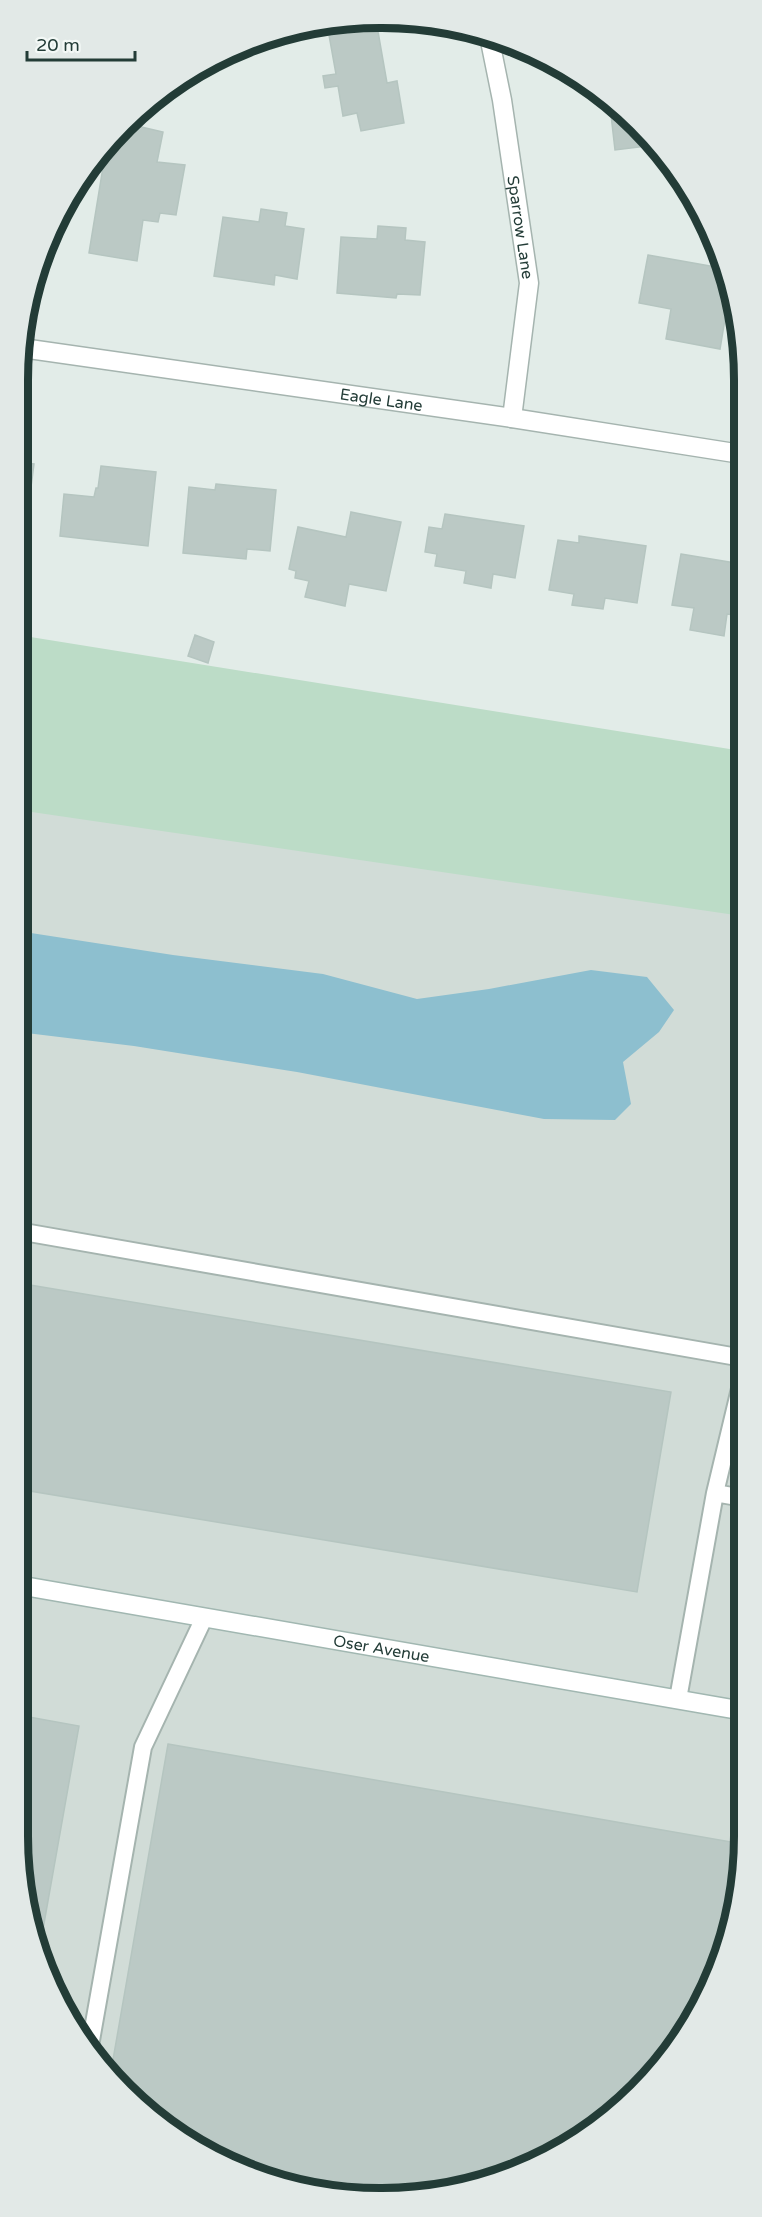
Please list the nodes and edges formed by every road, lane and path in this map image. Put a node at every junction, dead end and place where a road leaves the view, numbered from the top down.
1 (491, 46) edge
2 (30, 349) edge
3 (512, 418) junction
4 (734, 453) edge
5 (28, 1233) edge
6 (734, 1356) edge
7 (734, 1414) edge
8 (715, 1493) junction
9 (734, 1496) edge
10 (28, 1587) edge
11 (204, 1618) junction
12 (678, 1699) junction
13 (734, 1710) edge
14 (92, 2037) edge

1 - 3 street, Sparrow Lane
2 - 3 street, Eagle Lane
3 - 4 street, Eagle Lane
5 - 6 lane
7 - 8 lane
8 - 9 lane
8 - 12 lane
10 - 11 street, Oser Avenue
11 - 12 street, Oser Avenue
11 - 14 lane
12 - 13 street, Oser Avenue

